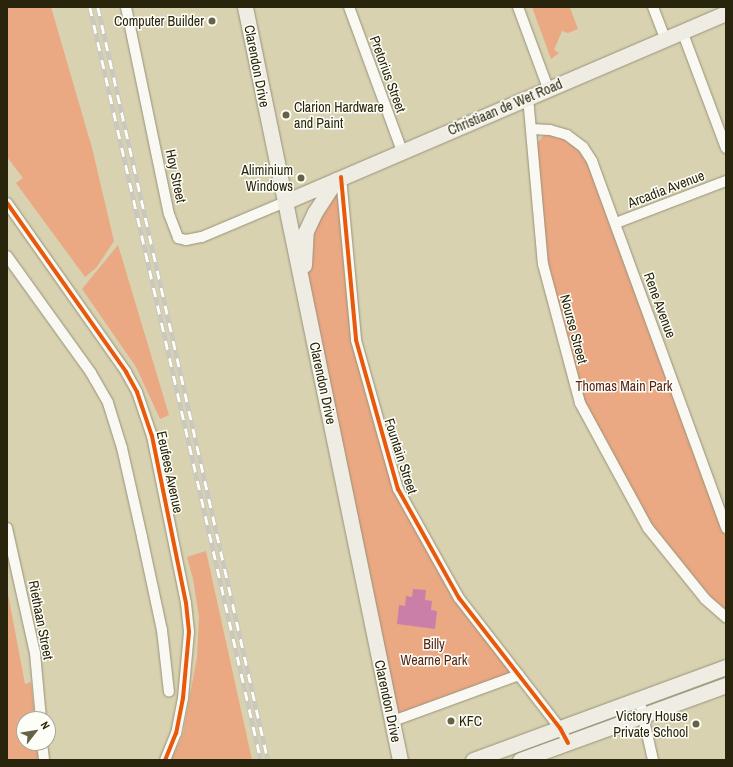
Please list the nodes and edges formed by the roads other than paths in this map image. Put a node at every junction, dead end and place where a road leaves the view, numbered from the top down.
1 (126, 7) edge
2 (245, 7) edge
3 (349, 7) edge
4 (518, 7) edge
5 (653, 7) edge
6 (726, 13) edge
7 (682, 31) junction
8 (665, 38) junction
9 (548, 88) junction
10 (528, 98) junction
11 (531, 129) junction
12 (726, 148) edge
13 (402, 151) junction
14 (339, 178) junction
15 (726, 181) edge
16 (285, 202) junction
17 (7, 203) edge
18 (616, 223) junction
19 (7, 256) edge
20 (305, 299) junction
21 (7, 528) edge
22 (726, 528) edge
23 (726, 617) edge
24 (726, 667) edge
25 (519, 675) junction
26 (726, 685) edge
27 (169, 692) dead end
28 (639, 698) junction
29 (39, 711) edge
30 (643, 715) junction
31 (394, 728) junction
32 (560, 728) junction
33 (568, 743) junction
34 (165, 760) edge
35 (389, 760) edge
36 (400, 760) edge
37 (473, 760) edge
38 (520, 760) edge
39 (653, 760) edge

1 - 16 street, Hoy Street
2 - 16 main road, Clarendon Drive
3 - 13 street, Pretorius Street
4 - 9 street
5 - 8 street
6 - 7 main road, Christiaan de Wet Road
7 - 8 main road, Christiaan de Wet Road
7 - 12 street
8 - 9 main road, Christiaan de Wet Road
9 - 10 main road, Christiaan de Wet Road
10 - 11 street, Nourse Street
10 - 13 main road, Christiaan de Wet Road
11 - 18 street, Rene Avenue
11 - 23 street, Nourse Street
13 - 14 main road, Christiaan de Wet Road
14 - 16 main road, Christiaan de Wet Road
14 - 20 main road
14 - 25 street, Fountain Street
15 - 18 street, Arcadia Avenue
16 - 20 main road, Clarendon Drive
17 - 34 street, Eeufees Avenue
18 - 22 street, Rene Avenue
19 - 27 street
20 - 31 main road, Clarendon Drive
21 - 29 street, Riethaan Street
24 - 28 main road
25 - 31 street
25 - 32 street, Fountain Street
26 - 30 main road
28 - 30 street
28 - 32 main road
30 - 33 main road
30 - 39 street
31 - 35 main road
31 - 36 main road, Clarendon Drive
32 - 33 street, Fountain Street
32 - 37 main road
33 - 38 main road

